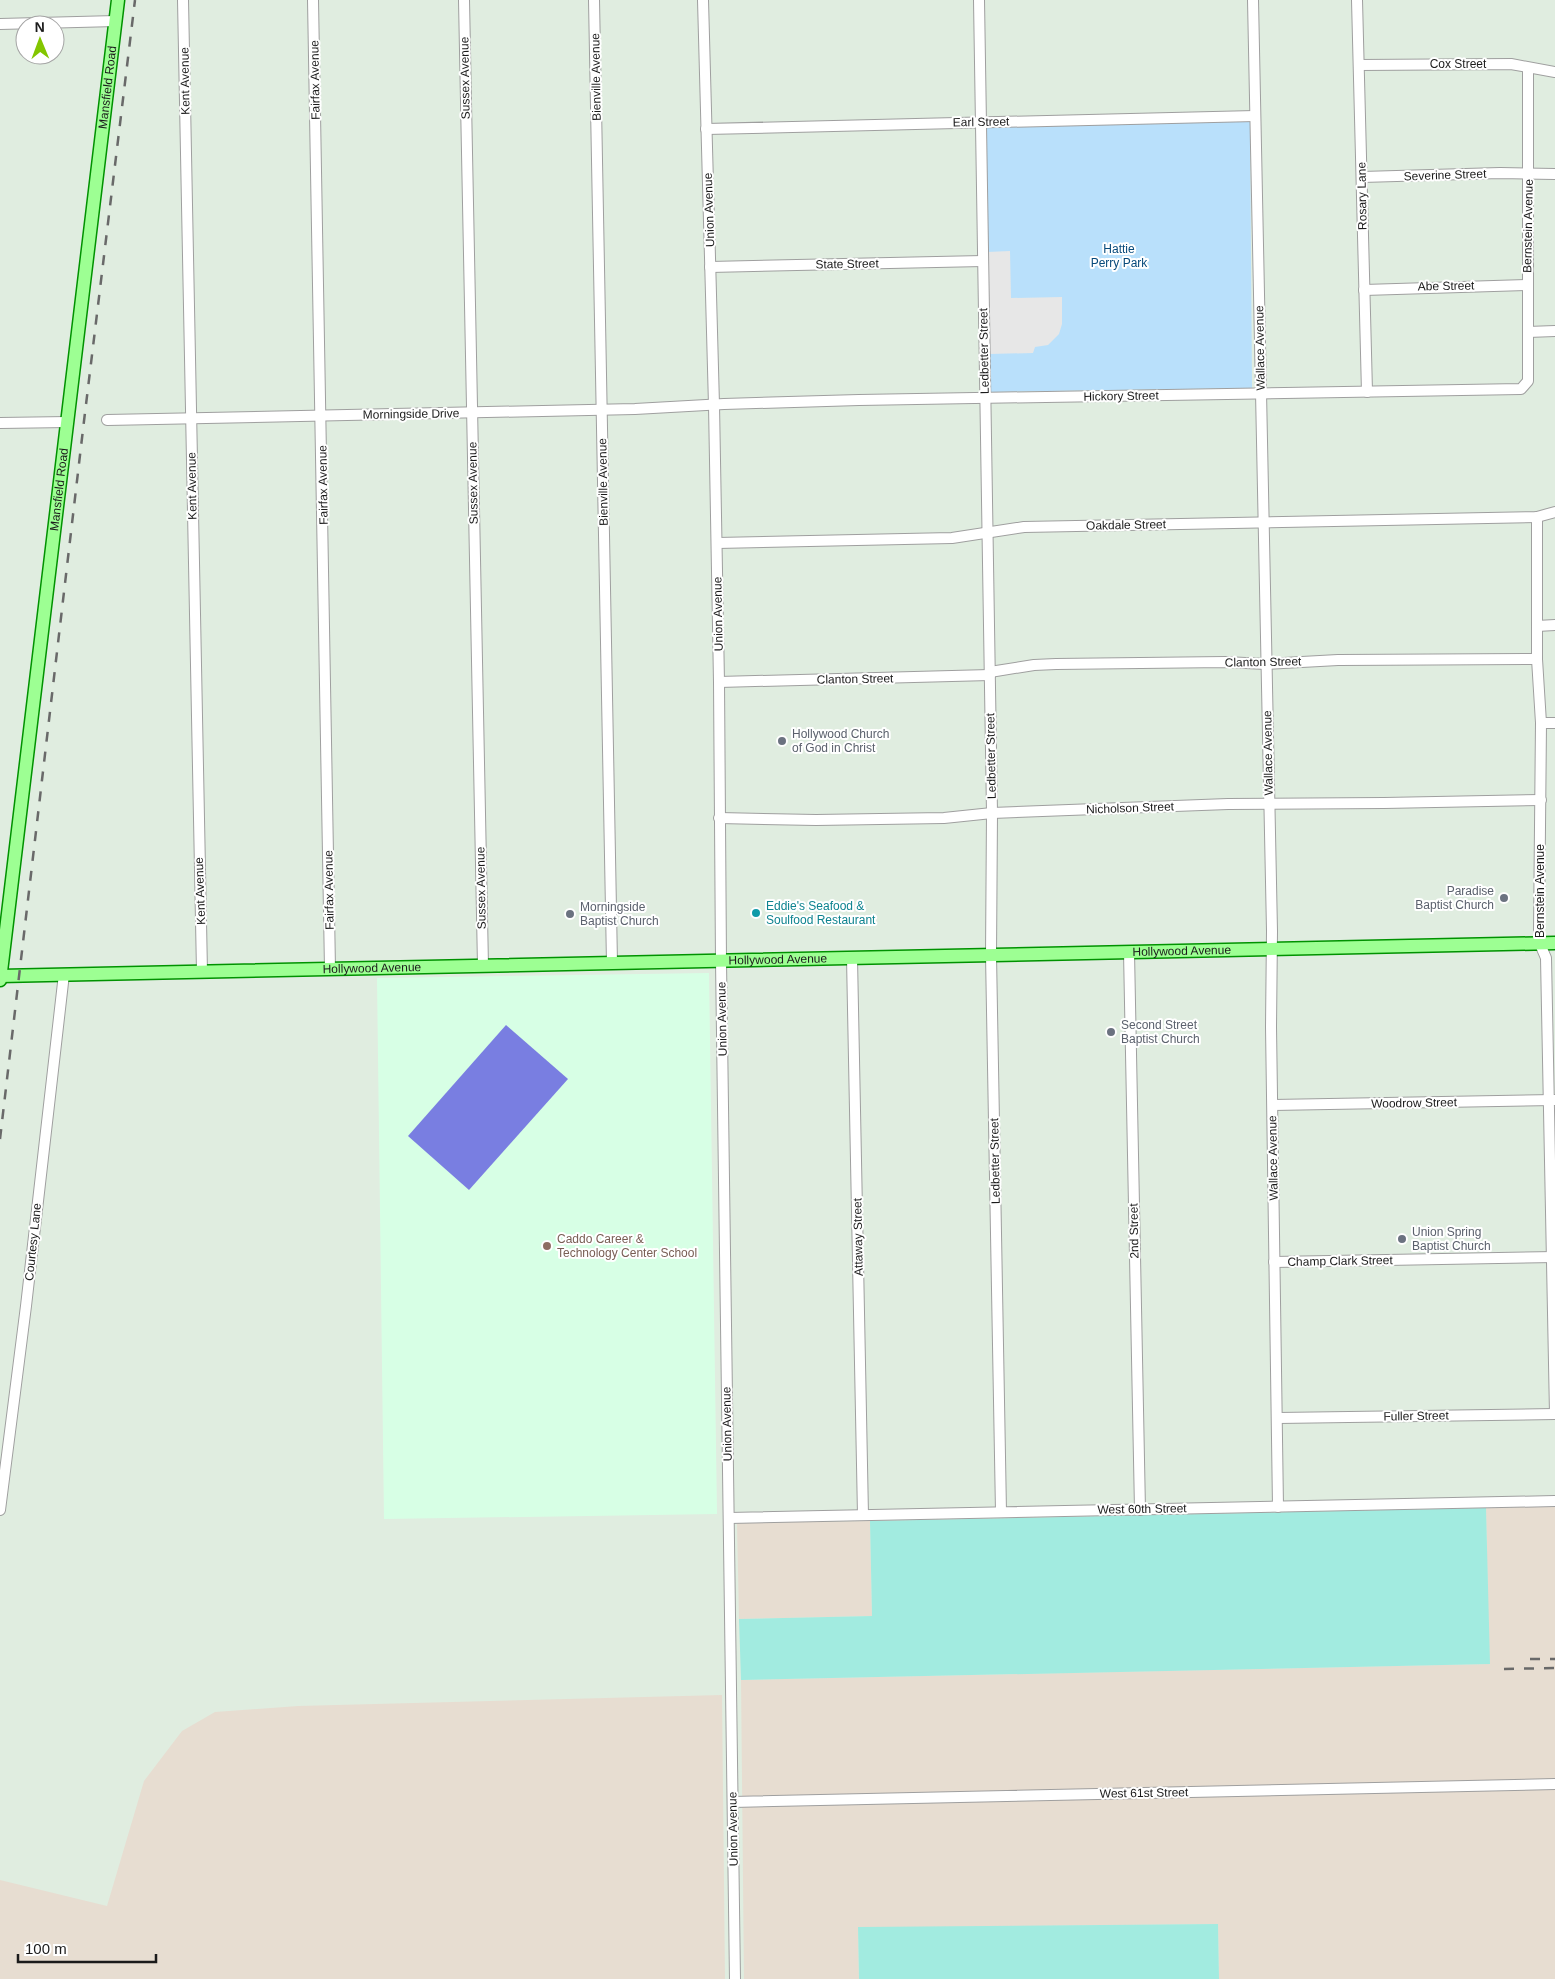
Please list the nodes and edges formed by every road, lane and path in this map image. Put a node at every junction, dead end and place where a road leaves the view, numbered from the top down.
1 (118, 0) edge
2 (183, 0) edge
3 (314, 0) edge
4 (464, 0) edge
5 (594, 0) edge
6 (703, 0) edge
7 (979, 0) edge
8 (1253, 0) edge
9 (1356, 0) edge
10 (116, 21) junction
11 (0, 24) edge
12 (1359, 65) junction
13 (1528, 68) junction
14 (1555, 72) edge
15 (1255, 116) junction
16 (980, 122) junction
17 (706, 129) junction
18 (1529, 173) junction
19 (1555, 174) edge
20 (1362, 177) junction
21 (983, 261) junction
22 (710, 267) junction
23 (1527, 284) junction
24 (1364, 290) junction
25 (1555, 331) edge
26 (1528, 332) junction
27 (1527, 384) joint
28 (1367, 392) junction
29 (1261, 393) junction
30 (985, 398) junction
31 (714, 405) junction
32 (602, 410) junction
33 (472, 413) junction
34 (322, 416) junction
35 (191, 418) junction
36 (107, 420) dead end
37 (68, 422) junction
38 (0, 423) edge
39 (1555, 512) edge
40 (1537, 517) junction
41 (1263, 524) junction
42 (988, 533) junction
43 (716, 542) junction
44 (1555, 624) edge
45 (1537, 626) junction
46 (1537, 659) junction
47 (1266, 664) junction
48 (990, 673) junction
49 (719, 682) junction
50 (1540, 723) junction
51 (1555, 723) edge
52 (1541, 800) junction
53 (1269, 805) junction
54 (992, 813) junction
55 (719, 818) junction
56 (1555, 943) edge
57 (1540, 944) junction
58 (1271, 949) junction
59 (1129, 952) junction
60 (991, 955) junction
61 (852, 958) junction
62 (721, 961) junction
63 (612, 964) junction
64 (483, 966) junction
65 (330, 969) junction
66 (202, 972) junction
67 (64, 974) junction
68 (0, 977) edge
69 (1552, 1100) edge
70 (1273, 1105) junction
71 (1553, 1257) edge
72 (1274, 1262) junction
73 (1555, 1414) edge
74 (1278, 1418) junction
75 (1555, 1501) edge
76 (1278, 1507) junction
77 (0, 1510) edge
78 (1140, 1510) junction
79 (1001, 1512) junction
80 (863, 1515) junction
81 (729, 1518) junction
82 (1555, 1784) edge
83 (733, 1802) junction
84 (735, 1979) edge

1 - 10 main road, Mansfield Road
2 - 35 street, Kent Avenue
3 - 34 street, Fairfax Avenue
4 - 33 street, Sussex Avenue
5 - 32 street, Bienville Avenue
6 - 17 street, Union Avenue
7 - 16 street, Ledbetter Street
8 - 15 street, Wallace Avenue
9 - 12 street, Rosary Lane
10 - 11 street
10 - 37 main road, Mansfield Road
12 - 13 street, Cox Street
12 - 20 street, Rosary Lane
13 - 14 street, Cox Street
13 - 18 street, Bernstein Avenue
15 - 16 street, Earl Street
15 - 29 street, Wallace Avenue
16 - 17 street, Earl Street
16 - 21 street, Ledbetter Street
17 - 22 street, Union Avenue
18 - 19 street, Severine Street
18 - 20 street, Severine Street
18 - 23 street, Bernstein Avenue
20 - 24 street, Rosary Lane
21 - 22 street, State Street
21 - 30 street, Ledbetter Street
22 - 31 street, Union Avenue
23 - 24 street, Abe Street
23 - 26 street, Bernstein Avenue
24 - 28 street, Rosary Lane
25 - 26 street
26 - 27 street, Bernstein Avenue
27 - 28 street, Hickory Street
28 - 29 street, Hickory Street
29 - 30 street, Hickory Street
29 - 41 street, Wallace Avenue
30 - 31 street, Hickory Street
30 - 42 street, Ledbetter Street
31 - 32 street, Morningside Drive
31 - 43 street, Union Avenue
32 - 33 street, Morningside Drive
32 - 63 street, Bienville Avenue
33 - 34 street, Morningside Drive
33 - 64 street, Sussex Avenue
34 - 35 street, Morningside Drive
34 - 65 street, Fairfax Avenue
35 - 36 street, Morningside Drive
35 - 66 street, Kent Avenue
37 - 38 street
37 - 68 main road, Mansfield Road
39 - 40 street, Oakdale Street
40 - 41 street, Oakdale Street
40 - 45 street, Bernstein Avenue
41 - 42 street, Oakdale Street
41 - 47 street, Wallace Avenue
42 - 43 street, Oakdale Street
42 - 48 street, Ledbetter Street
43 - 49 street, Union Avenue
44 - 45 street
45 - 46 street, Bernstein Avenue
46 - 47 street, Clanton Street
46 - 50 street, Bernstein Avenue
47 - 48 street, Clanton Street
47 - 53 street, Wallace Avenue
48 - 49 street, Clanton Street
48 - 54 street, Ledbetter Street
49 - 55 street, Union Avenue
50 - 51 street
50 - 52 street, Bernstein Avenue
52 - 53 street, Nicholson Street
52 - 57 street, Bernstein Avenue
53 - 54 street, Nicholson Street
53 - 58 street, Wallace Avenue
54 - 55 street, Nicholson Street
54 - 60 street, Ledbetter Street
55 - 62 street, Union Avenue
56 - 57 main road, Hollywood Avenue
57 - 58 main road, Hollywood Avenue
57 - 69 street, Bernstein Avenue
58 - 59 main road, Hollywood Avenue
58 - 70 street, Wallace Avenue
59 - 60 main road, Hollywood Avenue
59 - 78 street, 2nd Street
60 - 61 main road, Hollywood Avenue
60 - 79 street, Ledbetter Street
61 - 62 main road, Hollywood Avenue
61 - 80 street, Attaway Street
62 - 63 main road, Hollywood Avenue
62 - 81 street, Union Avenue
63 - 64 main road, Hollywood Avenue
64 - 65 main road, Hollywood Avenue
65 - 66 main road, Hollywood Avenue
66 - 67 main road, Hollywood Avenue
67 - 68 main road, Hollywood Avenue
67 - 77 street, Courtesy Lane
69 - 70 street, Woodrow Street
69 - 71 street, Bernstein Avenue
70 - 72 street, Wallace Avenue
71 - 72 street, Champ Clark Street
71 - 73 street, Bernstein Avenue
72 - 74 street, Wallace Avenue
73 - 74 street, Fuller Street
74 - 76 street, Wallace Avenue
75 - 76 street, West 60th Street
76 - 78 street, West 60th Street
78 - 79 street, West 60th Street
79 - 80 street, West 60th Street
80 - 81 street, West 60th Street
81 - 83 street, Union Avenue
82 - 83 street, West 61st Street
83 - 84 street, Union Avenue

